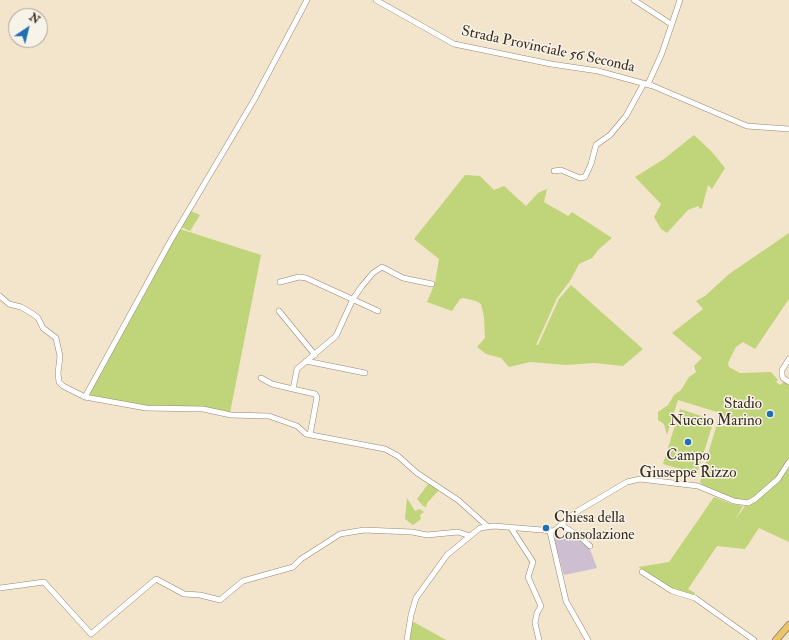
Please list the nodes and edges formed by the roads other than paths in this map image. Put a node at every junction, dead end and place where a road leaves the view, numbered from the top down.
1 (307, 0) edge
2 (376, 0) edge
3 (634, 0) edge
4 (680, 0) edge
5 (671, 24) junction
6 (646, 84) junction
7 (789, 129) edge
8 (554, 171) dead end
9 (280, 282) dead end
10 (432, 284) dead end
11 (0, 296) edge
12 (353, 299) junction
13 (279, 311) dead end
14 (378, 311) dead end
15 (315, 354) junction
16 (789, 359) edge
17 (306, 361) junction
18 (365, 373) dead end
19 (261, 378) dead end
20 (789, 382) edge
21 (293, 389) junction
22 (85, 397) junction
23 (310, 435) junction
24 (789, 462) edge
25 (561, 525) junction
26 (487, 526) junction
27 (512, 528) junction
28 (550, 532) junction
29 (470, 536) junction
30 (590, 546) dead end
31 (642, 572) dead end
32 (0, 588) edge
33 (789, 626) edge
34 (407, 640) edge
35 (539, 640) edge
36 (588, 640) edge
37 (754, 640) edge
38 (776, 640) edge

1 - 22 street
2 - 6 street, Strada Provinciale 56 Seconda
3 - 5 street
4 - 5 street
5 - 6 street
6 - 7 street, Strada Provinciale 56 Seconda
6 - 8 street
9 - 12 street
10 - 12 street
11 - 22 street
12 - 14 street
12 - 15 street
13 - 15 street
15 - 17 street
16 - 20 street
17 - 18 street
17 - 21 street
19 - 21 street
21 - 23 street
22 - 23 street
23 - 26 street
24 - 25 street
25 - 28 street
25 - 30 street
26 - 27 street
26 - 29 street
27 - 28 street
27 - 35 street
28 - 36 street
29 - 32 street
29 - 34 street
31 - 37 street
33 - 38 main road

